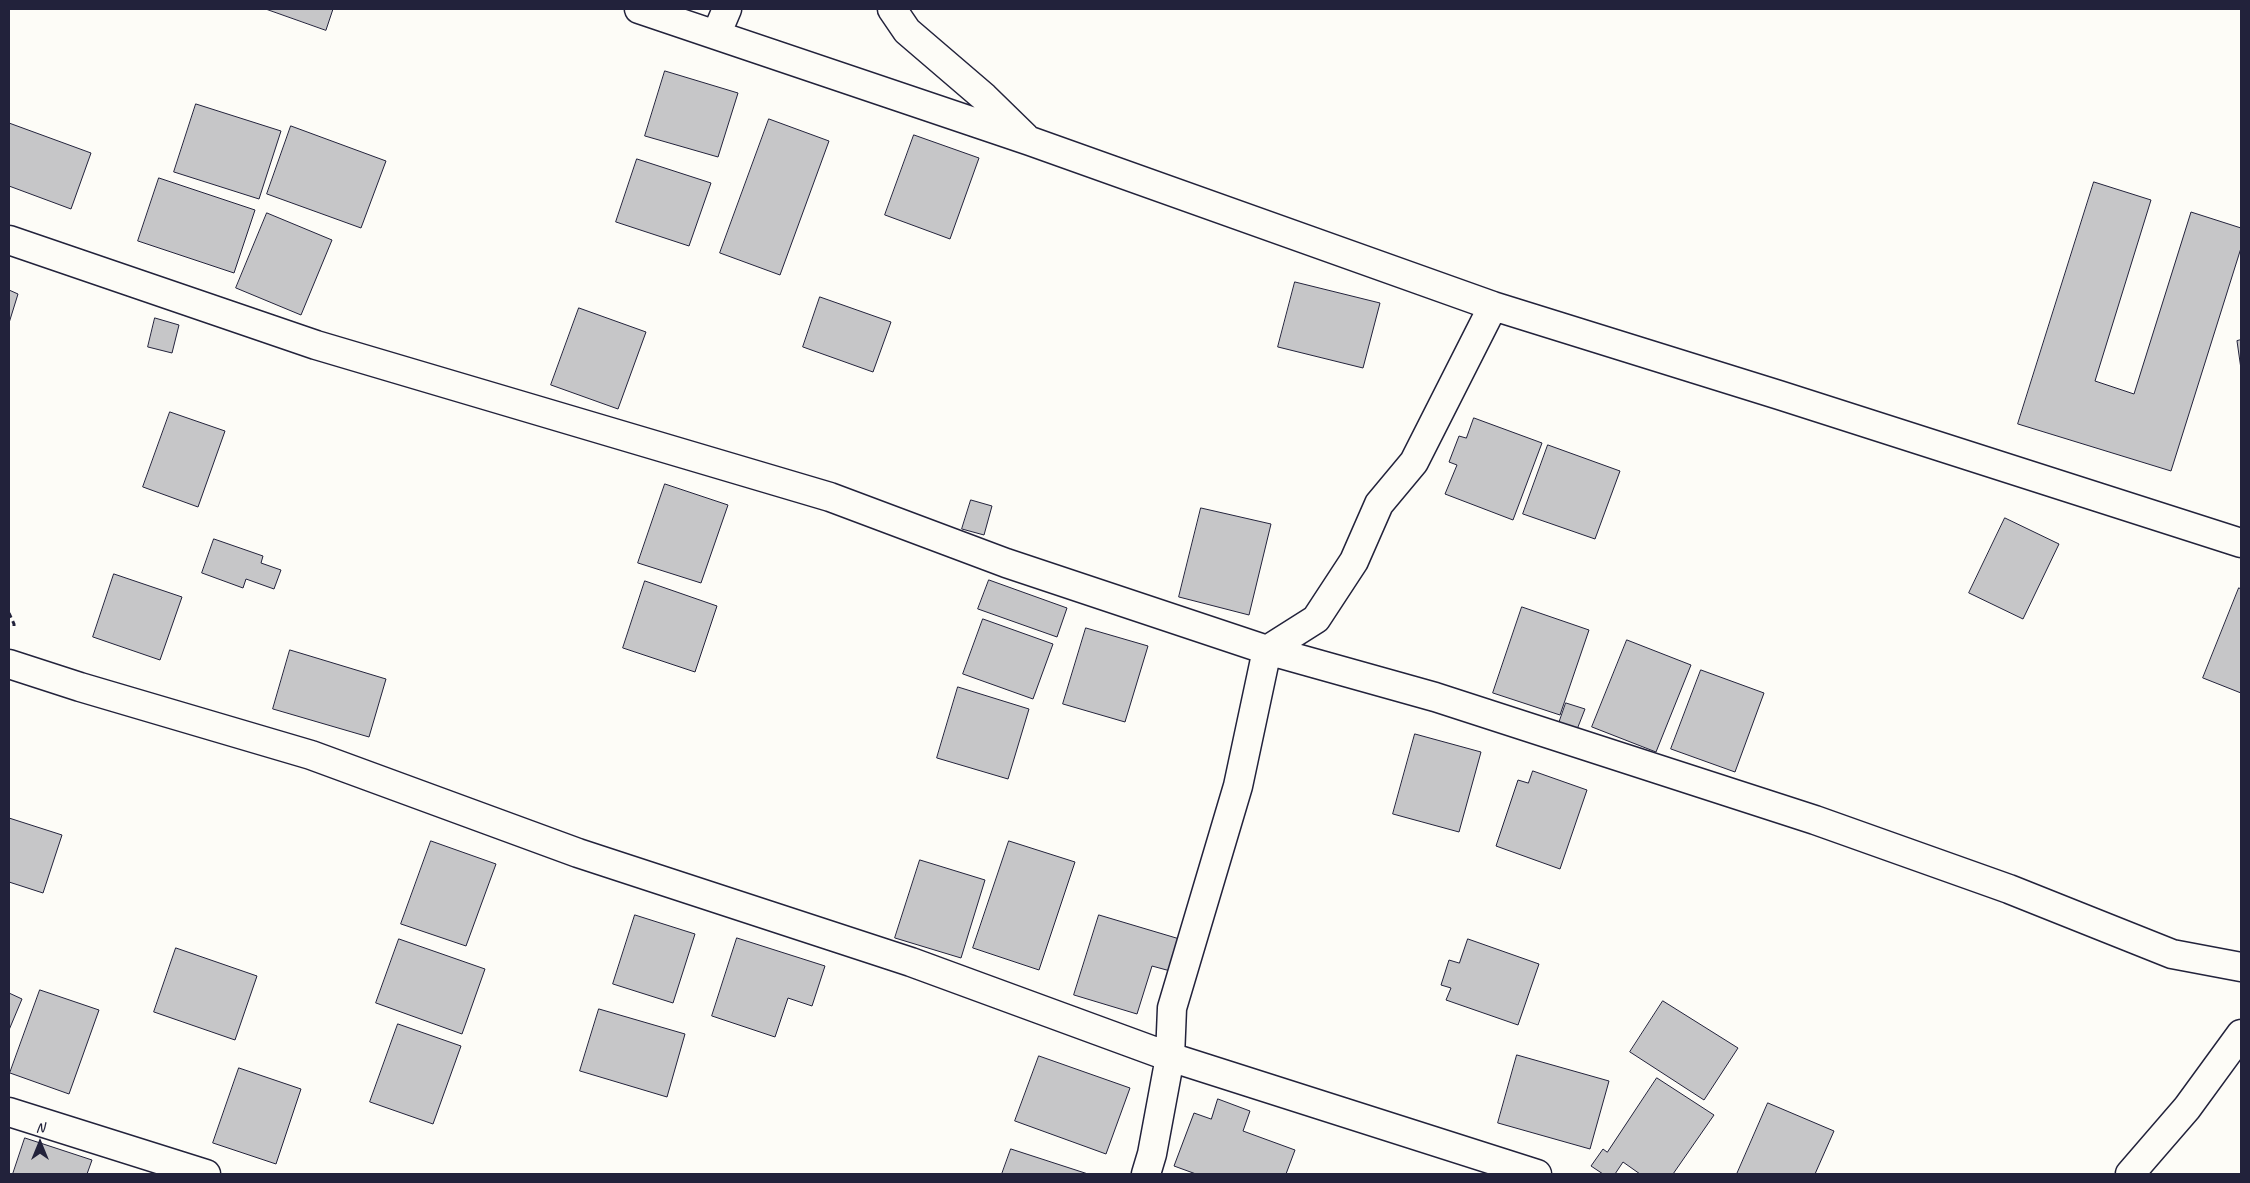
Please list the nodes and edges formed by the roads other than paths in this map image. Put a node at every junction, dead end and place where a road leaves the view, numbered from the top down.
1 (639, 9) edge
2 (727, 9) edge
3 (892, 9) edge
4 (716, 35) junction
5 (1030, 141) junction
6 (9, 240) edge
7 (1493, 306) junction
8 (2241, 543) edge
9 (1267, 650) junction
10 (9, 664) edge
11 (2241, 967) edge
12 (2241, 1034) edge
13 (1170, 1057) junction
14 (9, 1112) edge
15 (206, 1174) edge
16 (1146, 1174) edge
17 (1536, 1174) edge
18 (2130, 1174) edge

1 - 4 street
2 - 4 street
3 - 5 street
4 - 5 street
5 - 7 street
6 - 9 street
7 - 8 street
7 - 9 street
9 - 11 street
9 - 13 street
10 - 13 street
12 - 18 street
13 - 16 street
13 - 17 street
14 - 15 street

